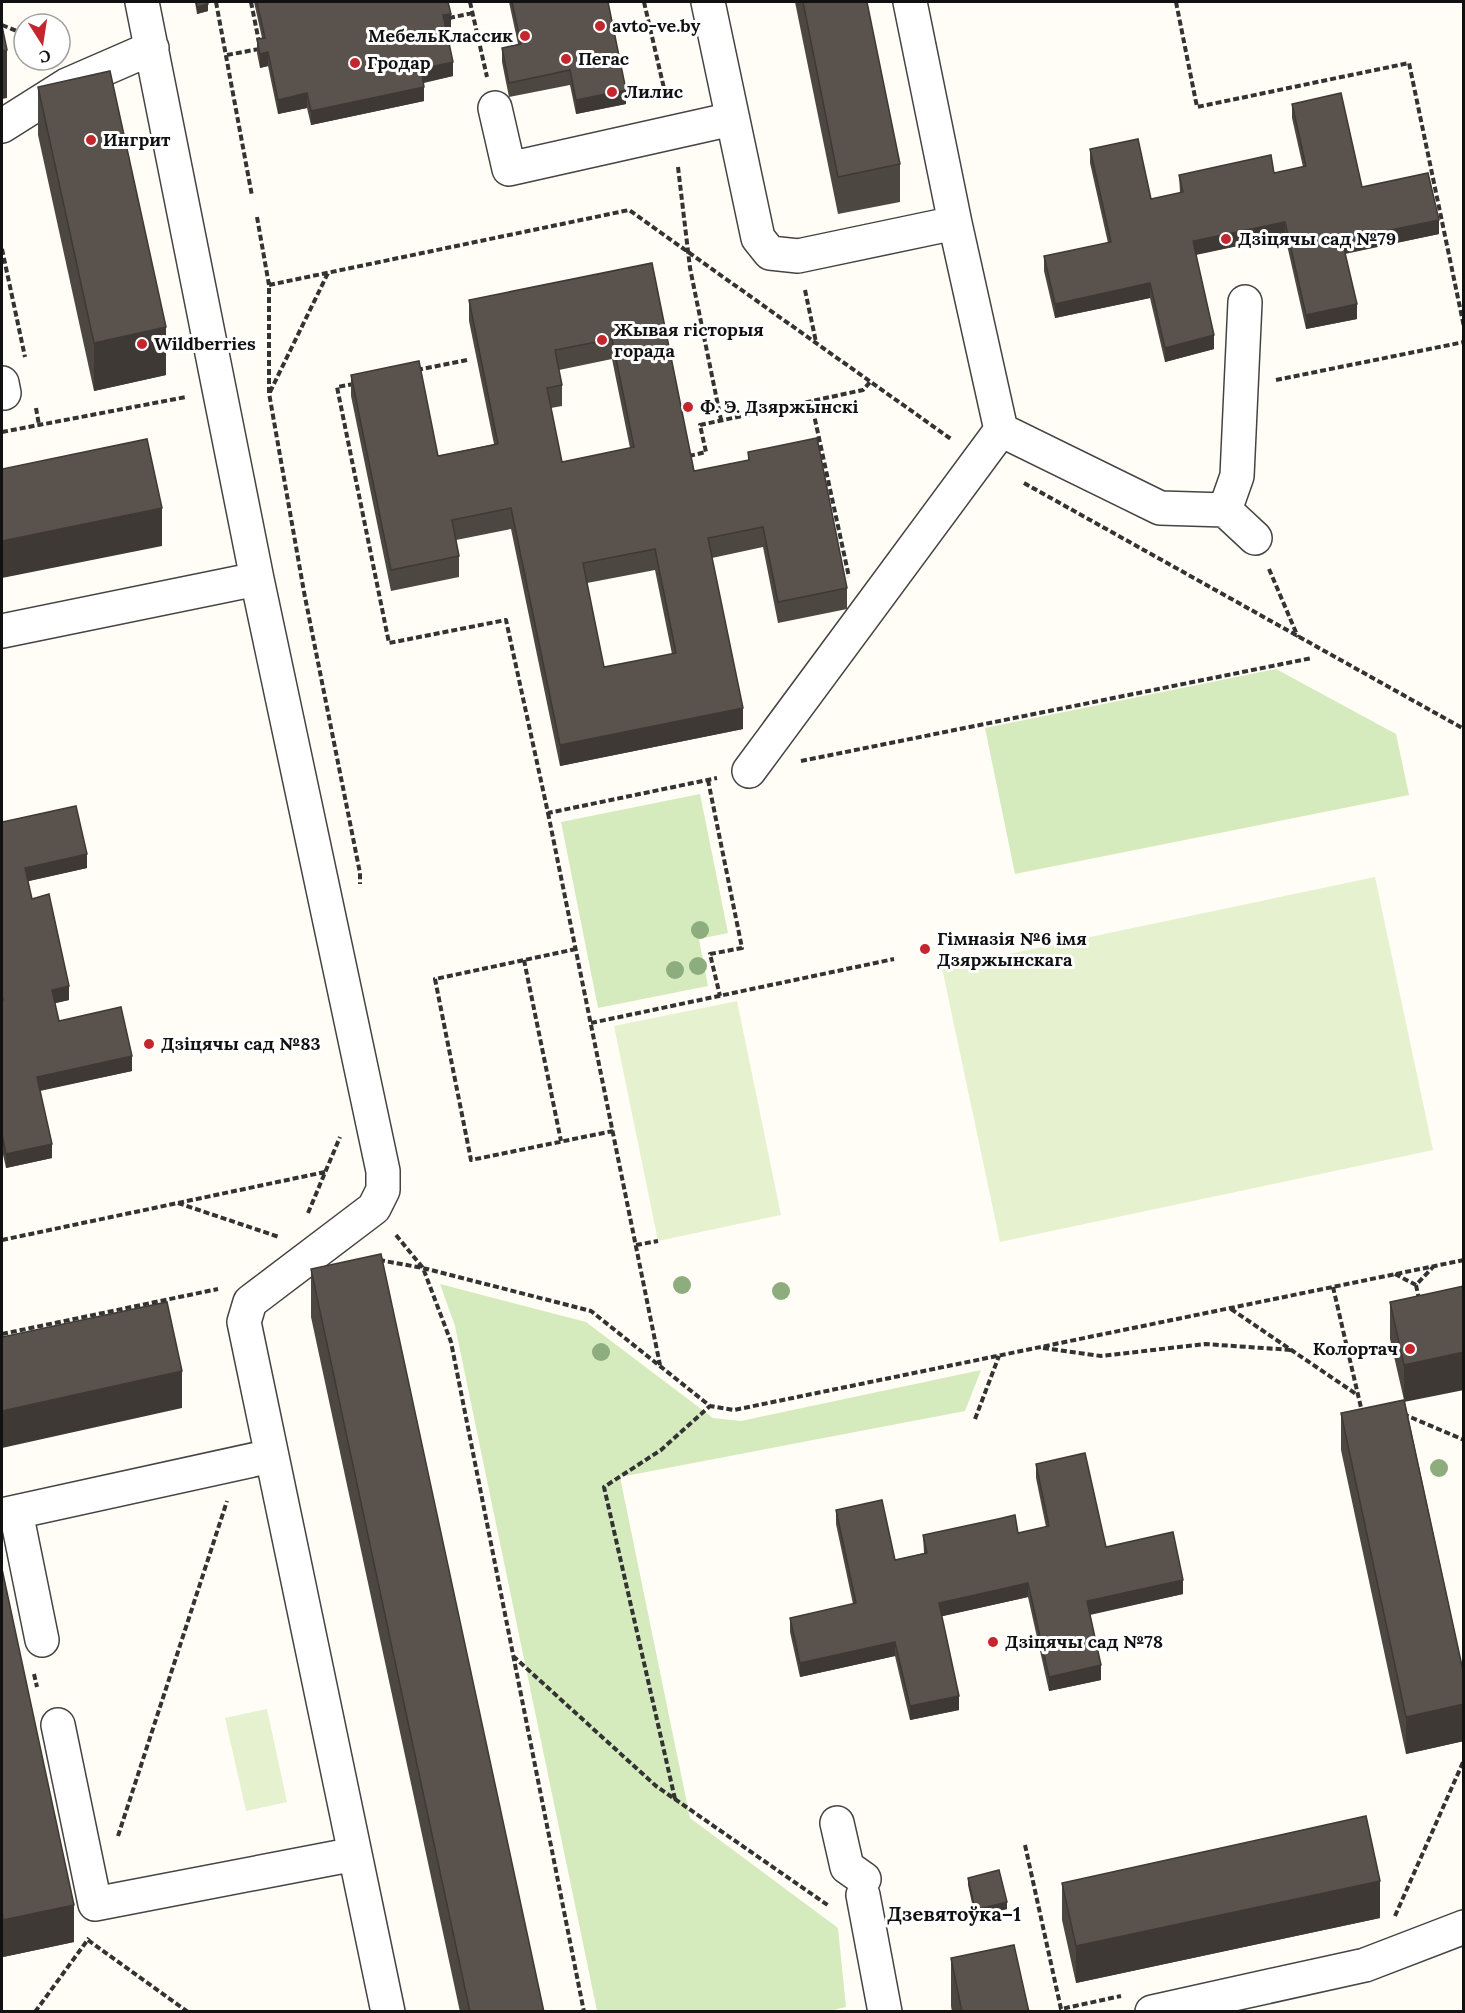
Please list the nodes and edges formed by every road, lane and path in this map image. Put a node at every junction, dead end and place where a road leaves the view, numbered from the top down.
1 (141, 2) edge
2 (216, 2) edge
3 (250, 2) edge
4 (470, 2) edge
5 (644, 2) edge
6 (708, 2) edge
7 (910, 2) edge
8 (1176, 2) edge
9 (472, 13) junction
10 (449, 18) edge
11 (152, 48) junction
12 (481, 48) dead end
13 (227, 55) junction
14 (495, 108) dead end
15 (732, 119) junction
16 (2, 126) edge
17 (673, 132) junction
18 (252, 196) dead end
19 (257, 217) dead end
20 (955, 223) junction
21 (2, 249) edge
22 (689, 252) junction
23 (328, 272) junction
24 (269, 285) junction
25 (1245, 302) dead end
26 (1464, 327) edge
27 (1464, 342) edge
28 (25, 359) dead end
29 (467, 360) dead end
30 (413, 371) edge
31 (871, 381) junction
32 (359, 383) edge
33 (1241, 388) junction
34 (219, 391) junction
35 (269, 393) junction
36 (811, 401) junction
37 (35, 403) dead end
38 (721, 420) junction
39 (39, 425) junction
40 (1001, 430) junction
41 (2, 432) edge
42 (687, 457) edge
43 (980, 459) junction
44 (1225, 510) junction
45 (1255, 538) joint
46 (257, 579) junction
47 (858, 623) junction
48 (2, 631) edge
49 (1298, 637) junction
50 (1312, 658) dead end
51 (1464, 729) edge
52 (749, 771) junction
53 (708, 780) junction
54 (548, 813) junction
55 (360, 895) dead end
56 (576, 949) junction
57 (894, 959) dead end
58 (524, 960) junction
59 (720, 996) junction
60 (591, 1023) junction
61 (613, 1131) junction
62 (340, 1135) dead end
63 (561, 1141) junction
64 (325, 1172) junction
65 (177, 1203) junction
66 (303, 1222) dead end
67 (395, 1234) dead end
68 (284, 1239) dead end
69 (2, 1240) edge
70 (658, 1240) dead end
71 (636, 1245) junction
72 (369, 1258) edge
73 (1464, 1260) edge
74 (1433, 1267) junction
75 (423, 1268) junction
76 (1395, 1274) junction
77 (1416, 1286) junction
78 (1333, 1287) junction
79 (224, 1288) dead end
80 (1230, 1308) junction
81 (1421, 1308) edge
82 (2, 1334) edge
83 (1040, 1348) junction
84 (1292, 1350) junction
85 (999, 1356) junction
86 (660, 1367) junction
87 (1359, 1396) junction
88 (710, 1406) junction
89 (1394, 1416) edge
90 (975, 1419) dead end
91 (1365, 1422) edge
92 (1464, 1440) edge
93 (271, 1456) junction
94 (239, 1463) junction
95 (9, 1513) edge
96 (42, 1640) dead end
97 (513, 1656) junction
98 (58, 1725) dead end
99 (1464, 1760) edge
100 (675, 1799) junction
101 (837, 1823) dead end
102 (117, 1836) dead end
103 (1024, 1845) dead end
104 (355, 1854) junction
105 (95, 1904) junction
106 (1464, 1927) edge
107 (872, 1936) junction
108 (88, 1940) junction
109 (1375, 1961) junction
110 (1141, 2002) edge
111 (35, 2012) edge
112 (188, 2012) edge
113 (388, 2012) edge
114 (584, 2012) edge
115 (885, 2012) edge

1 - 11 lane
2 - 13 path
3 - 13 path
4 - 9 path
5 - 17 path
6 - 15 lane
7 - 20 lane
8 - 26 path
9 - 10 path
9 - 12 path
11 - 16 lane
11 - 34 lane
13 - 18 path
14 - 17 lane
15 - 17 lane
15 - 20 lane
17 - 22 path
19 - 24 path
20 - 40 lane
21 - 28 path
22 - 23 path
22 - 31 path
22 - 38 path
23 - 24 path
23 - 35 path
24 - 35 path
25 - 33 lane
27 - 33 path
29 - 30 path
31 - 36 path
31 - 43 path
32 - 54 path
33 - 44 lane
34 - 39 path
34 - 46 lane
35 - 55 path
36 - 38 path
36 - 47 path
37 - 39 path
38 - 42 path
39 - 41 path
40 - 43 lane
40 - 44 lane
43 - 47 lane
43 - 49 path
44 - 45 lane
45 - 49 path
46 - 48 lane
46 - 93 lane
47 - 52 lane
49 - 51 path
50 - 52 path
52 - 53 path
53 - 54 path
53 - 59 path
54 - 56 path
56 - 58 path
56 - 60 path
57 - 59 path
58 - 63 path
58 - 63 path
59 - 60 path
60 - 61 path
61 - 63 path
61 - 71 path
62 - 64 path
64 - 65 path
64 - 66 path
65 - 68 path
65 - 69 path
67 - 75 path
70 - 71 path
71 - 86 path
72 - 75 path
73 - 74 path
74 - 76 path
74 - 77 path
75 - 86 path
75 - 97 path
76 - 77 path
76 - 78 path
77 - 81 path
78 - 80 path
78 - 87 path
79 - 82 path
80 - 83 path
80 - 84 path
83 - 84 path
83 - 85 path
84 - 87 path
85 - 88 path
85 - 90 path
86 - 88 path
87 - 91 path
88 - 100 path
89 - 92 path
93 - 94 lane
93 - 104 lane
94 - 95 lane
94 - 102 path
95 - 96 lane
97 - 100 path
97 - 114 path
98 - 105 lane
99 - 109 path
100 - 107 path
101 - 107 lane
103 - 110 path
104 - 105 lane
104 - 113 lane
105 - 108 path
106 - 109 lane
107 - 115 lane
108 - 111 path
108 - 112 path
109 - 110 lane

